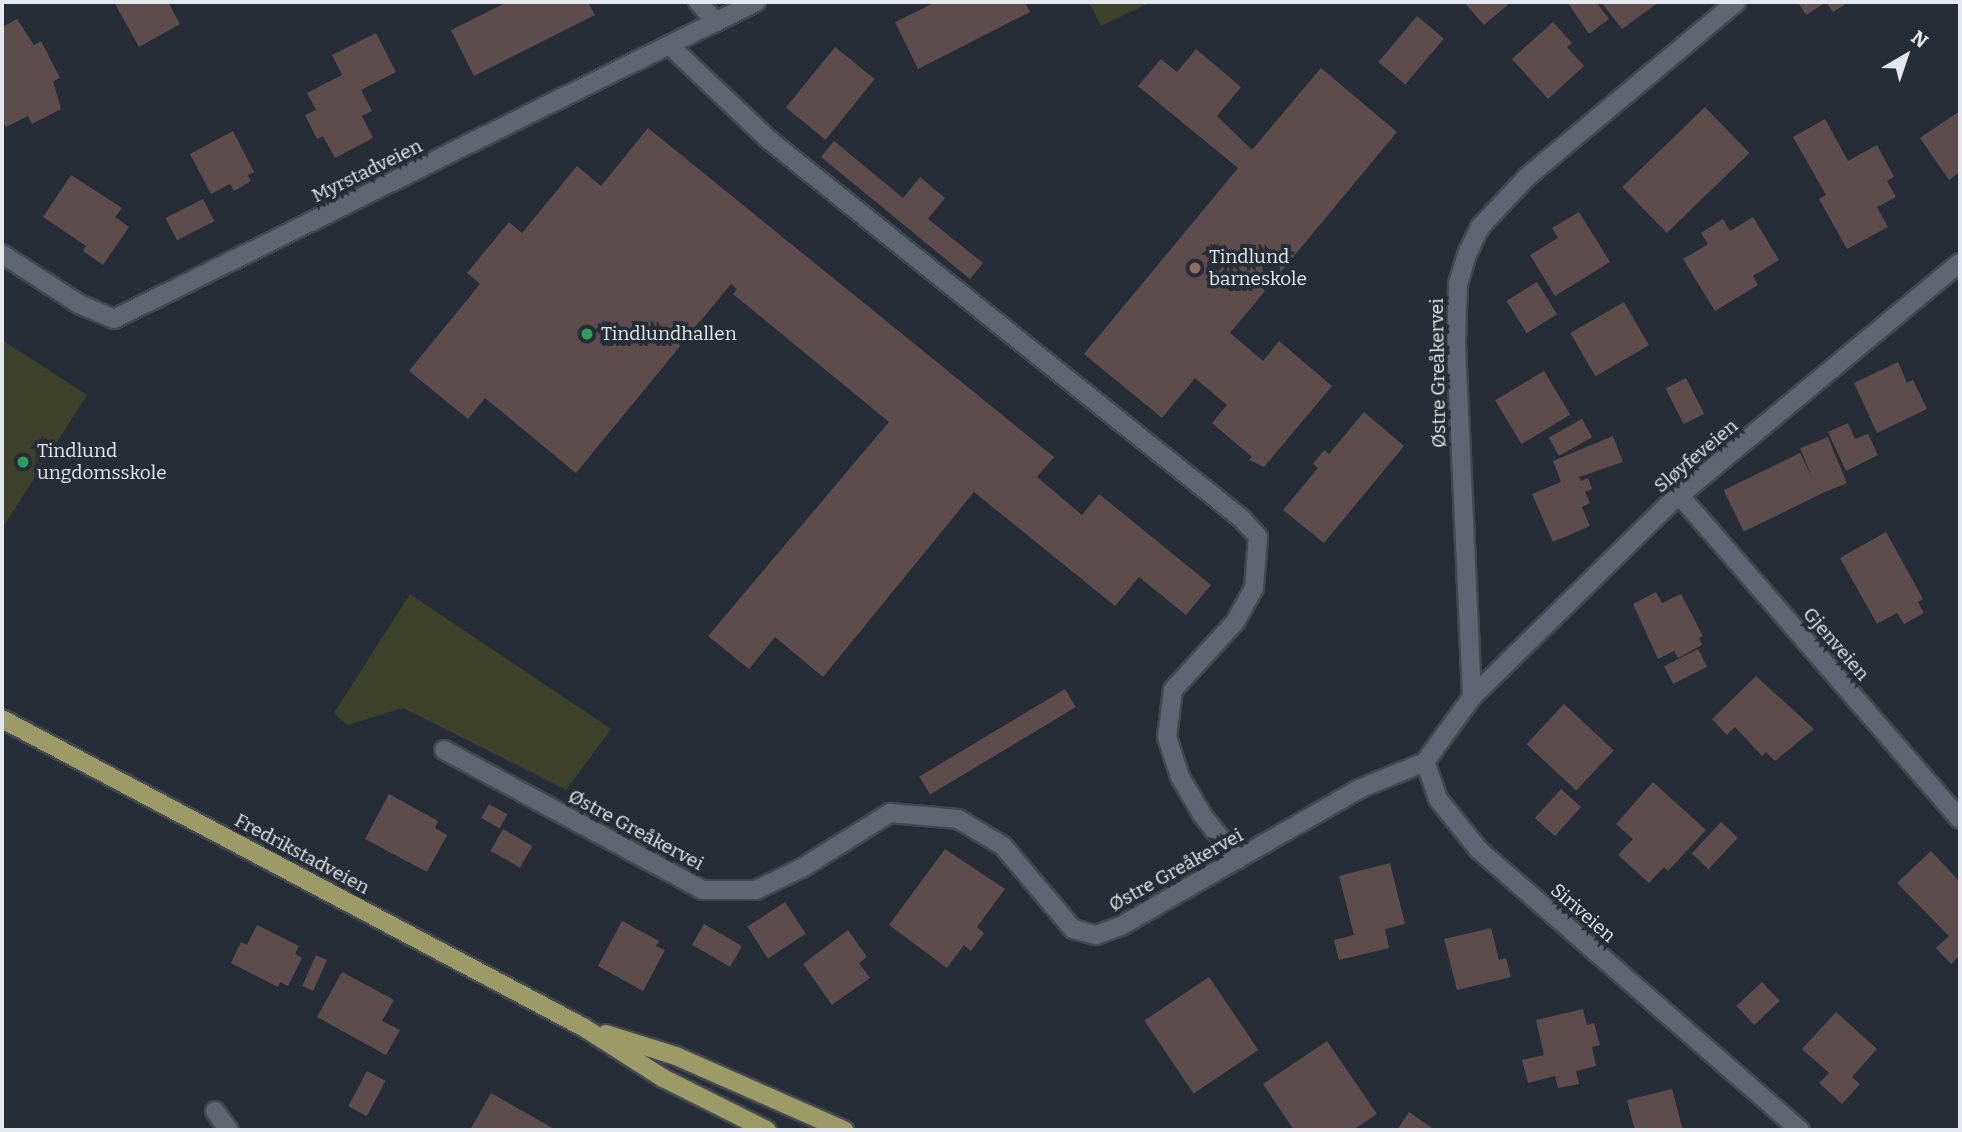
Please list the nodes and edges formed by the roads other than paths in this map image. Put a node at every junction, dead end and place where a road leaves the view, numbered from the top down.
1 (698, 2) edge
2 (756, 2) edge
3 (1736, 2) edge
4 (716, 22) junction
5 (669, 45) junction
6 (2, 254) edge
7 (1960, 263) edge
8 (1680, 496) junction
9 (1472, 697) junction
10 (2, 719) edge
11 (444, 750) dead end
12 (1425, 762) junction
13 (1960, 819) edge
14 (1238, 860) junction
15 (583, 1027) junction
16 (215, 1111) dead end
17 (229, 1130) edge
18 (767, 1130) edge
19 (844, 1130) edge
20 (1800, 1130) edge

1 - 4 street
2 - 4 street, Myrstadveien
3 - 9 street, Østre Greåkervei
4 - 5 street, Myrstadveien
5 - 6 street, Myrstadveien
5 - 14 street
7 - 8 street, Sløyfeveien
8 - 9 street, Sløyfeveien
8 - 13 street, Gjenveien
9 - 12 street
10 - 15 main road, Fredrikstadveien
11 - 14 street, Østre Greåkervei
12 - 14 street, Østre Greåkervei
12 - 20 street, Siriveien
15 - 18 main road, Fredrikstadveien
15 - 19 main road, Fredrikstadveien
16 - 17 street

